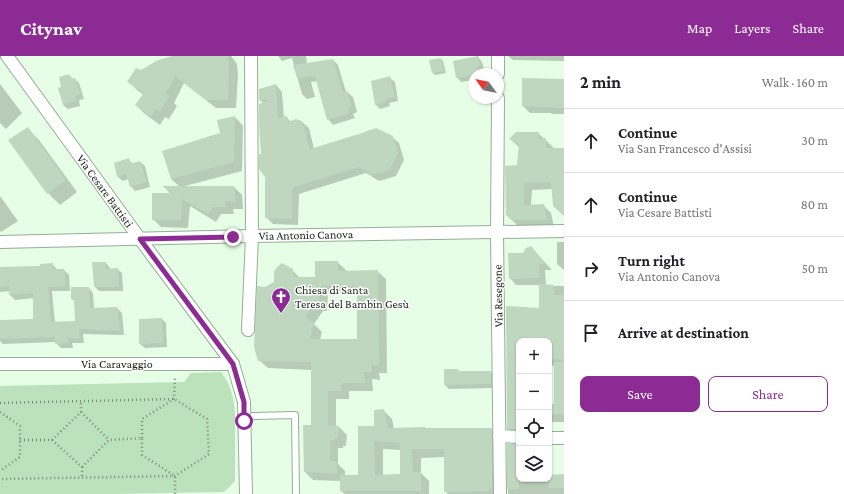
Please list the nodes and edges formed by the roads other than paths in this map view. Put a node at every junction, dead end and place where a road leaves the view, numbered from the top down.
1 (7, 56) edge
2 (251, 56) edge
3 (498, 56) edge
4 (498, 68) edge
5 (498, 104) edge
6 (564, 231) edge
7 (497, 232) junction
8 (252, 236) junction
9 (140, 239) junction
10 (0, 242) edge
11 (248, 330) dead end
12 (0, 364) edge
13 (233, 364) junction
14 (244, 421) junction
15 (499, 436) junction
16 (516, 437) edge
17 (552, 438) edge
18 (564, 438) edge
19 (246, 494) edge
20 (296, 494) edge
21 (500, 494) edge

1 - 9 street, Via Cesare Battisti
2 - 8 street
3 - 4 street
5 - 7 street, Via Resegone
6 - 7 street, Via Antonio Canova
7 - 8 street, Via Antonio Canova
7 - 15 street, Via Resegone
8 - 9 street, Via Antonio Canova
8 - 11 street
9 - 10 street, Via Antonio Canova
9 - 13 street, Via Cesare Battisti
12 - 13 street, Via Caravaggio
13 - 14 street
14 - 19 street
14 - 20 lane
15 - 16 street
15 - 21 street, Via Resegone
17 - 18 street

